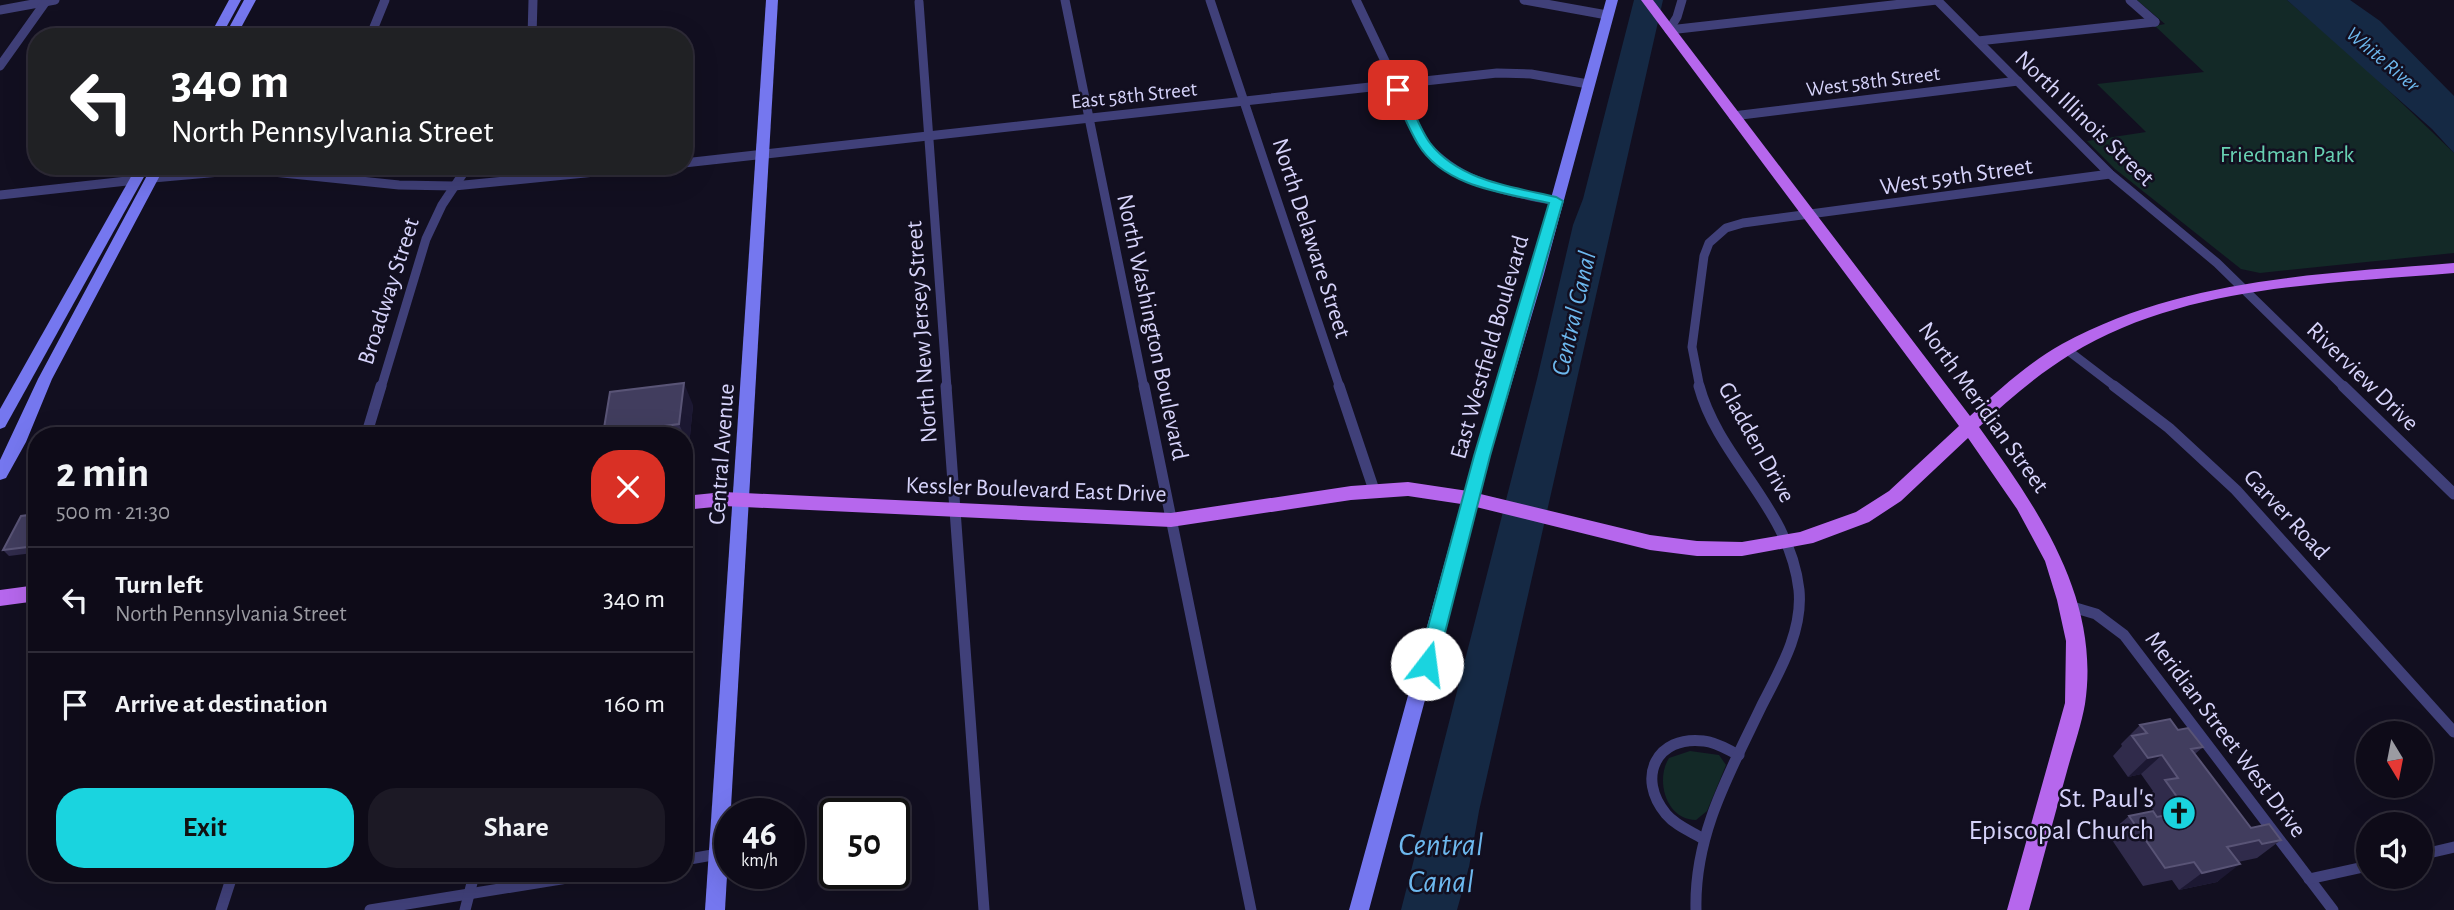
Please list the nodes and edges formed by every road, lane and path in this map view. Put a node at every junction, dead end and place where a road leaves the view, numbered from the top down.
1 (55, 0) edge
2 (235, 0) edge
3 (250, 0) edge
4 (386, 0) edge
5 (533, 0) edge
6 (772, 0) edge
7 (1065, 0) edge
8 (1210, 0) edge
9 (1356, 0) edge
10 (1524, 0) edge
11 (1612, 0) edge
12 (1647, 0) edge
13 (1682, 0) edge
14 (1937, 0) edge
15 (2130, 0) edge
16 (46, 1) edge
17 (919, 2) dead end
18 (0, 10) edge
19 (1607, 15) junction
20 (1666, 26) junction
21 (220, 28) edge
22 (235, 28) edge
23 (374, 28) edge
24 (532, 28) edge
25 (1978, 41) junction
26 (0, 65) edge
27 (2018, 81) junction
28 (1395, 84) junction
29 (1588, 84) junction
30 (1244, 100) junction
31 (1733, 116) junction
32 (1089, 118) junction
33 (928, 135) junction
34 (763, 154) junction
35 (693, 162) edge
36 (2110, 174) junction
37 (139, 175) edge
38 (154, 175) edge
39 (342, 175) edge
40 (462, 175) edge
41 (565, 175) edge
42 (136, 180) junction
43 (454, 186) junction
44 (0, 195) edge
45 (1556, 201) junction
46 (1808, 216) junction
47 (2454, 268) edge
48 (2242, 287) junction
49 (2066, 349) junction
50 (0, 423) edge
51 (369, 427) edge
52 (1969, 427) junction
53 (0, 474) edge
54 (1374, 490) junction
55 (2454, 494) edge
56 (740, 500) junction
57 (1471, 500) junction
58 (693, 502) edge
59 (955, 510) junction
60 (1171, 520) junction
61 (1788, 542) junction
62 (28, 594) edge
63 (0, 598) edge
64 (2068, 606) junction
65 (2454, 732) edge
66 (1739, 755) junction
67 (721, 798) edge
68 (1702, 838) junction
69 (2454, 847) edge
70 (2433, 852) edge
71 (714, 855) edge
72 (693, 858) edge
73 (2356, 869) edge
74 (2309, 879) junction
75 (230, 882) edge
76 (472, 882) edge
77 (540, 882) edge
78 (716, 889) edge
79 (470, 893) junction
80 (221, 910) edge
81 (370, 910) edge
82 (465, 910) edge
83 (715, 910) edge
84 (984, 910) edge
85 (1251, 910) edge
86 (1359, 910) edge
87 (1696, 910) edge
88 (2018, 910) edge
89 (2333, 910) edge

1 - 16 street
2 - 21 main road
3 - 22 main road
4 - 23 street
5 - 24 street
6 - 34 main road, Central Avenue
7 - 32 street, North Washington Boulevard
8 - 30 street, North Delaware Street
9 - 28 street
10 - 19 street
11 - 19 main road, East Westfield Boulevard
12 - 20 main road, North Meridian Street
13 - 20 street
14 - 20 street
14 - 25 street, North Illinois Street
15 - 25 street
16 - 18 street
16 - 26 street
17 - 33 street, North New Jersey Street
19 - 29 main road, East Westfield Boulevard
20 - 31 main road, North Meridian Street
25 - 27 street, North Illinois Street
27 - 31 street, West 58th Street
27 - 36 street, North Illinois Street
28 - 29 street, East 58th Street
28 - 30 street, East 58th Street
28 - 45 street
29 - 45 main road, East Westfield Boulevard
30 - 32 street, East 58th Street
30 - 54 street, North Delaware Street
31 - 46 main road, North Meridian Street
32 - 33 street, East 58th Street
32 - 60 street, North Washington Boulevard
33 - 34 street, East 58th Street
33 - 59 street, North New Jersey Street
34 - 35 street, East 58th Street
34 - 56 main road, Central Avenue
36 - 46 street, West 59th Street
36 - 48 street, North Illinois Street
37 - 42 main road
38 - 53 main road
39 - 43 street
40 - 43 street, Broadway Street
41 - 43 street
42 - 44 street
42 - 50 main road
43 - 51 street, Broadway Street
45 - 57 main road, East Westfield Boulevard
46 - 52 main road, North Meridian Street
46 - 61 street, Gladden Drive
47 - 48 main road, Kessler Boulevard East Drive
48 - 49 main road, Kessler Boulevard East Drive
48 - 55 street, Riverview Drive
49 - 52 main road, Kessler Boulevard East Drive
49 - 65 street, Garver Road
52 - 61 main road, Kessler Boulevard East Drive
52 - 64 main road, North Meridian Street
54 - 57 main road, Kessler Boulevard East Drive
54 - 60 main road, Kessler Boulevard East Drive
56 - 58 main road, Kessler Boulevard East Drive
56 - 59 main road, Kessler Boulevard East Drive
56 - 67 main road, Central Avenue
57 - 61 main road, Kessler Boulevard East Drive
57 - 86 main road, East Westfield Boulevard
59 - 60 main road, Kessler Boulevard East Drive
59 - 84 street, North New Jersey Street
60 - 85 street, North Washington Boulevard
61 - 66 street, Gladden Drive
62 - 63 main road
64 - 74 street, Meridian Street West Drive
64 - 88 main road, North Meridian Street
66 - 68 street, Gladden Drive
66 - 68 street
68 - 87 street, Gladden Drive
69 - 70 street
71 - 72 street
73 - 74 street
74 - 89 street, Meridian Street West Drive
75 - 80 street
76 - 79 street
77 - 79 street
78 - 83 main road, Central Avenue
79 - 81 street
79 - 82 street

